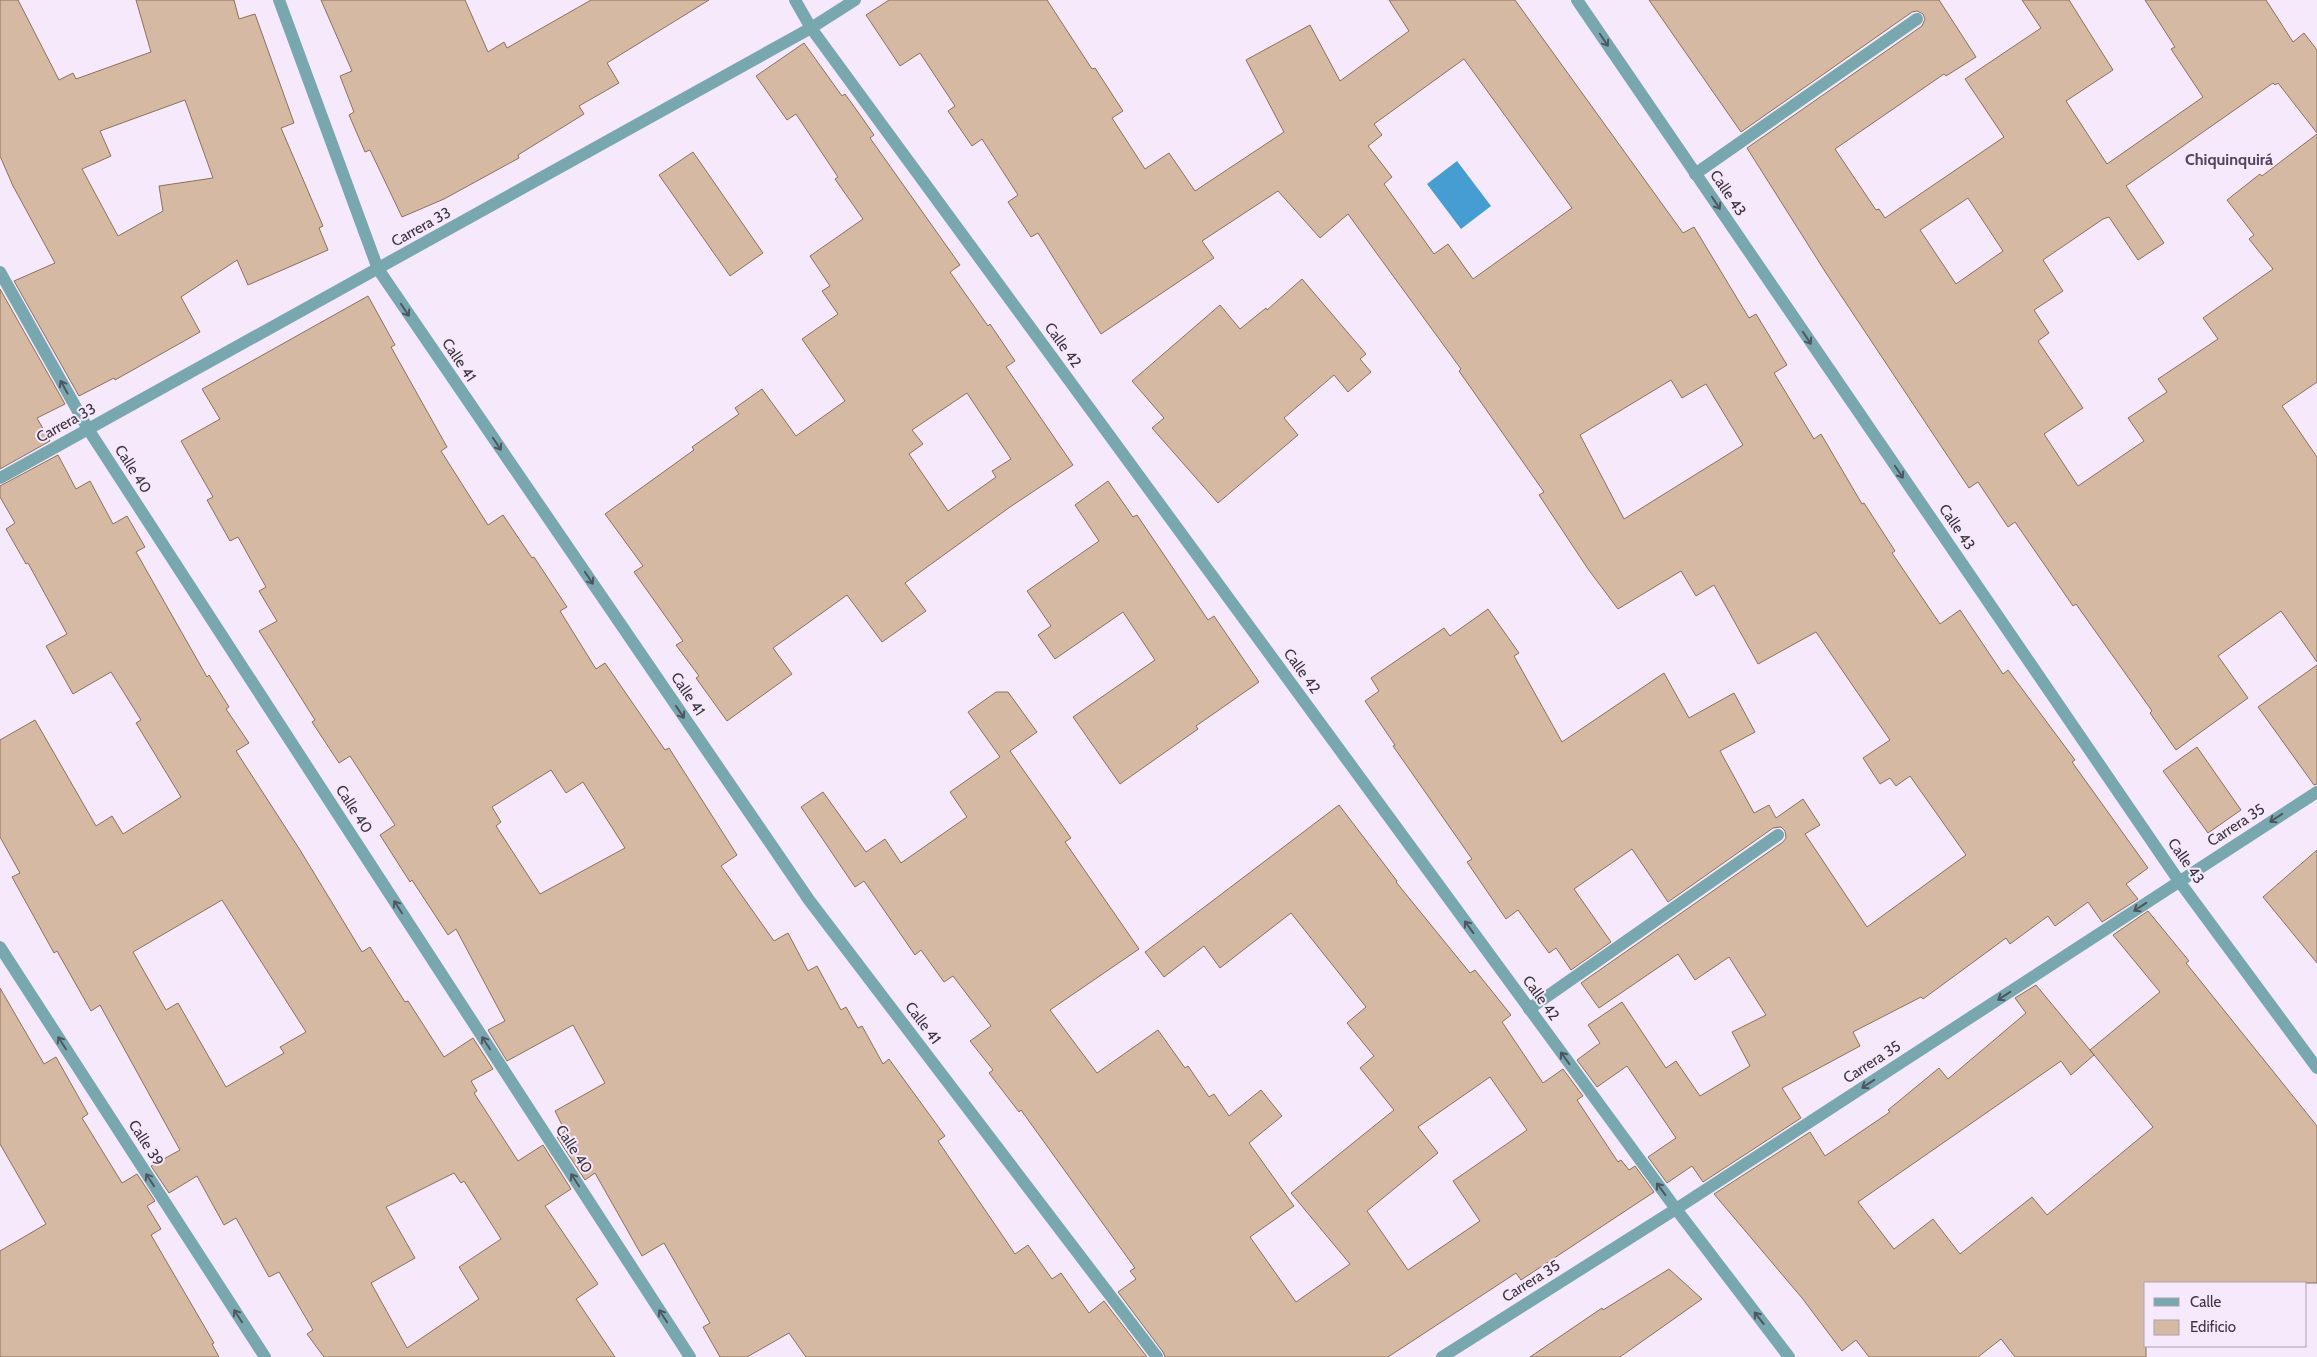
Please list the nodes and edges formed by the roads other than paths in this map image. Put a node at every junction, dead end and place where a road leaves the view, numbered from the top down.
1 (279, 0) edge
2 (796, 0) edge
3 (854, 0) edge
4 (1577, 0) edge
5 (1917, 19) dead end
6 (810, 28) junction
7 (1695, 174) junction
8 (378, 269) junction
9 (0, 272) edge
10 (88, 429) junction
11 (0, 478) edge
12 (2317, 792) edge
13 (1778, 835) dead end
14 (2179, 881) junction
15 (0, 947) edge
16 (1529, 1009) junction
17 (2317, 1068) edge
18 (1676, 1209) junction
19 (265, 1357) edge
20 (690, 1357) edge
21 (1157, 1357) edge
22 (1442, 1357) edge
23 (1789, 1357) edge

1 - 8 street, Calle 41
2 - 6 street, Calle 42
3 - 6 street, Carrera 33
4 -> 7 street, Calle 43
5 - 7 street
6 - 8 street, Carrera 33
16 -> 6 street, Calle 42
7 -> 14 street, Calle 43
8 - 10 street, Carrera 33
8 -> 21 street, Calle 41
10 -> 9 street, Calle 40
10 - 11 street, Carrera 33
20 -> 10 street, Calle 40
12 -> 14 street, Carrera 35
13 - 16 street
14 - 17 street, Calle 43
14 -> 18 street, Carrera 35
19 -> 15 street, Calle 39
18 -> 16 street, Calle 42
18 - 22 street, Carrera 35
23 -> 18 street, Calle 42

